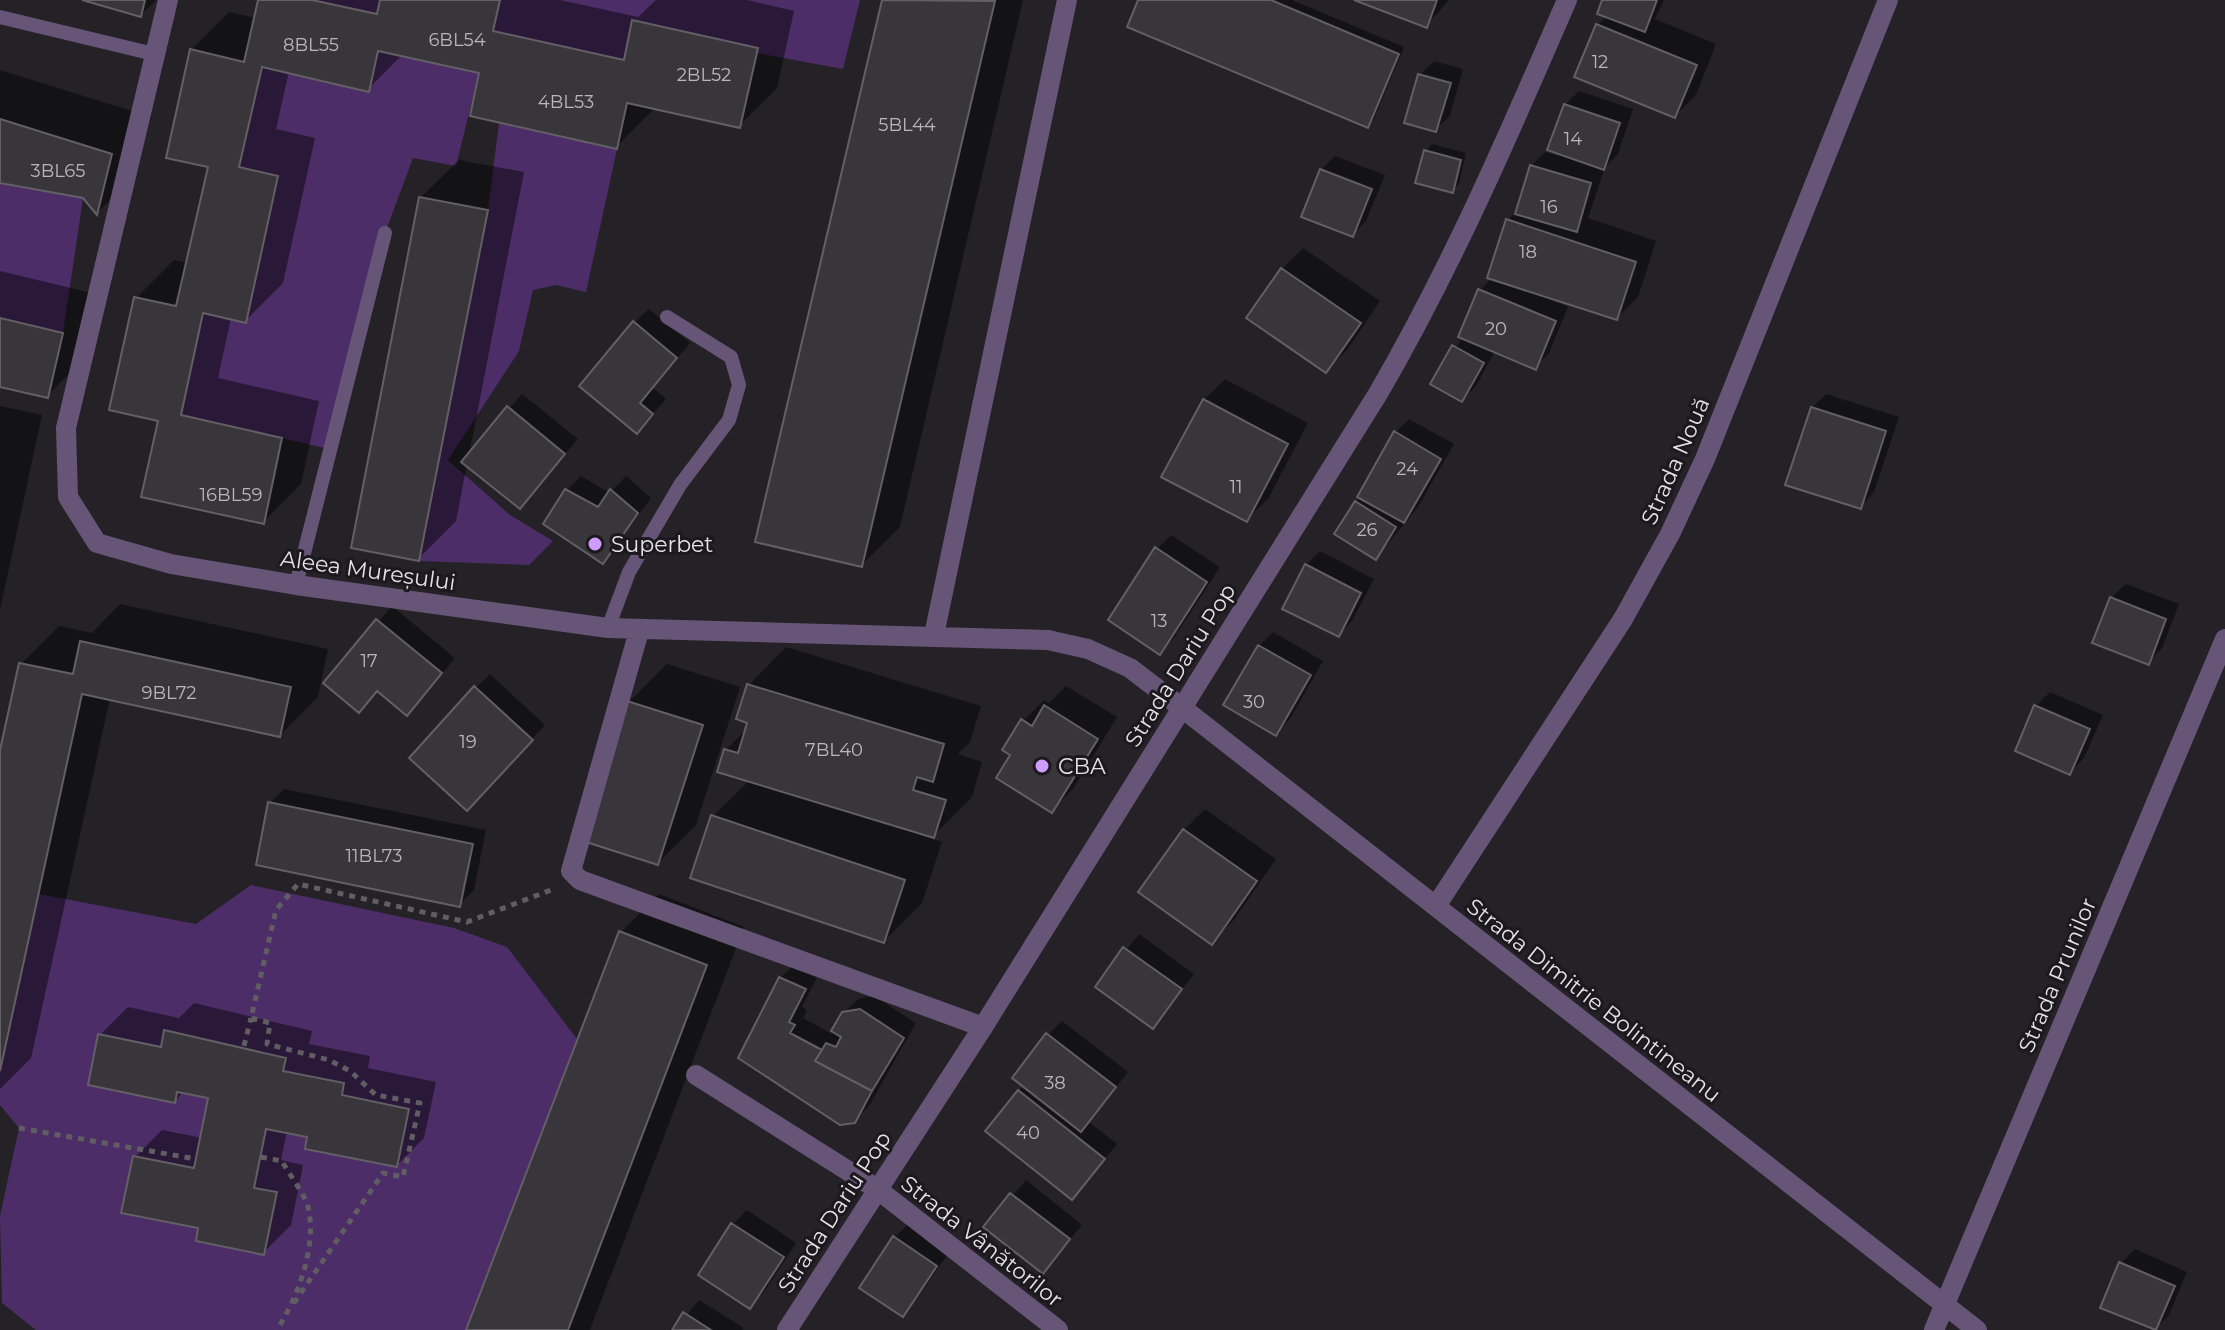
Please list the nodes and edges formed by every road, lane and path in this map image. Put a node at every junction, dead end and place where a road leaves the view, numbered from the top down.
1 (168, 0) edge
2 (1067, 0) edge
3 (1567, 0) edge
4 (1888, 0) edge
5 (0, 17) edge
6 (154, 54) junction
7 (385, 233) dead end
8 (667, 317) dead end
9 (296, 585) junction
10 (608, 628) junction
11 (639, 631) junction
12 (934, 635) junction
13 (2225, 639) edge
14 (2218, 679) edge
15 (1181, 707) junction
16 (580, 880) junction
17 (1436, 906) junction
18 (251, 1018) junction
19 (983, 1027) junction
20 (244, 1046) dead end
21 (696, 1075) dead end
22 (19, 1128) dead end
23 (261, 1157) dead end
24 (196, 1159) dead end
25 (877, 1189) junction
26 (294, 1303) junction
27 (1944, 1305) junction
28 (277, 1330) edge
29 (787, 1330) edge
30 (1058, 1330) edge
31 (1934, 1330) edge
32 (1977, 1330) edge

1 - 6 street, Aleea Mureșului
2 - 12 street
3 - 15 street, Strada Dariu Pop
4 - 17 street, Strada Nouă
5 - 6 lane
6 - 9 street, Aleea Mureșului
7 - 9 lane
8 - 10 lane
9 - 10 street, Aleea Mureșului
10 - 11 street, Aleea Mureșului
11 - 12 street, Aleea Mureșului
11 - 16 street
12 - 15 street, Aleea Mureșului
13 - 14 street, Strada Prunilor
14 - 27 street, Strada Prunilor
15 - 17 street, Strada Dimitrie Bolintineanu
15 - 19 street, Strada Dariu Pop
16 - 18 path
16 - 19 street
17 - 27 street, Strada Dimitrie Bolintineanu
18 - 20 path
18 - 26 path
19 - 25 street, Strada Dariu Pop
21 - 25 street, Strada Vânătorilor
22 - 24 path
23 - 26 path
25 - 29 street, Strada Dariu Pop
25 - 30 street, Strada Vânătorilor
26 - 28 path
27 - 31 street, Strada Prunilor
27 - 32 street, Strada Dimitrie Bolintineanu

